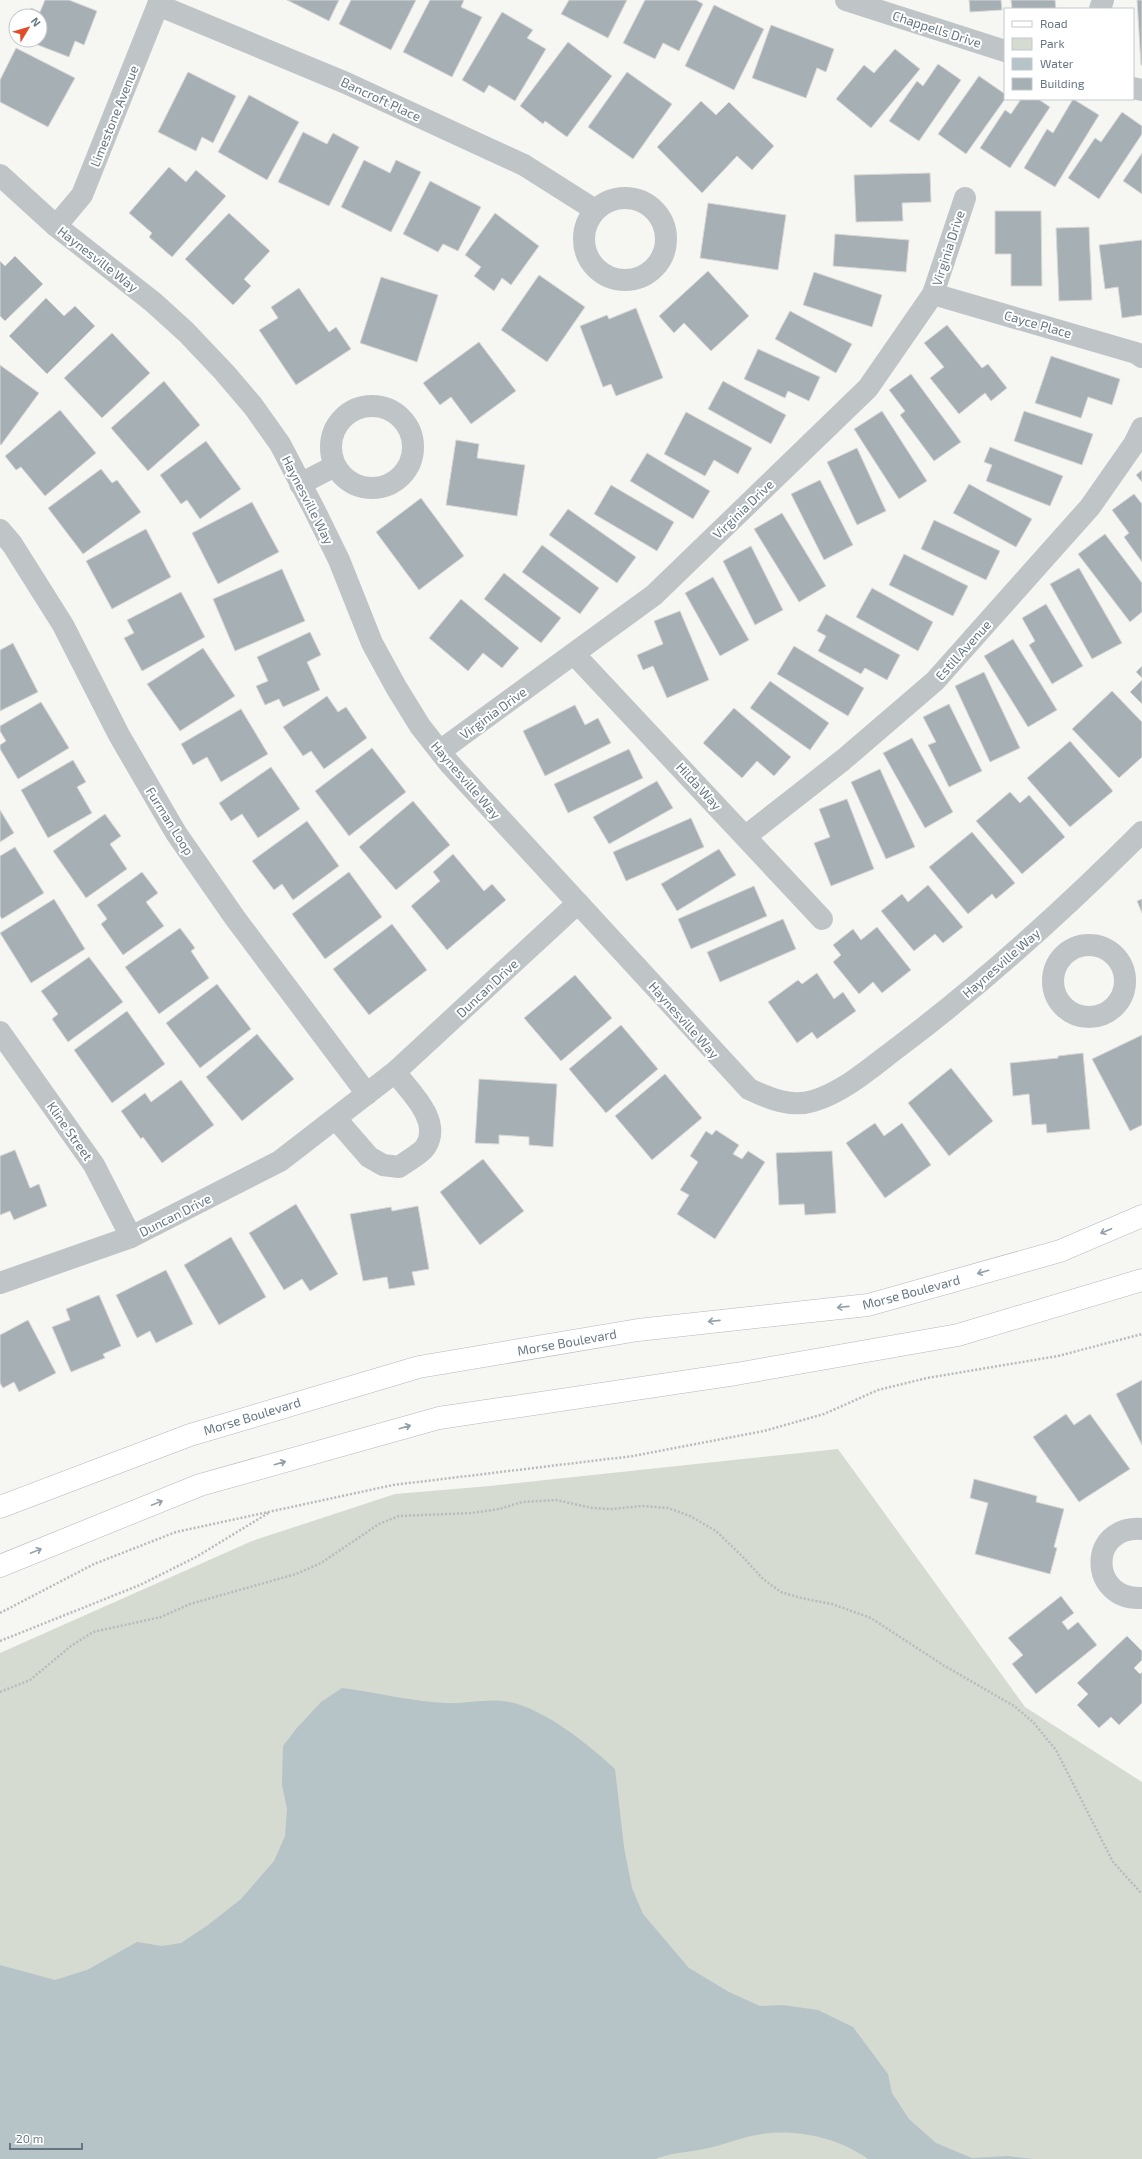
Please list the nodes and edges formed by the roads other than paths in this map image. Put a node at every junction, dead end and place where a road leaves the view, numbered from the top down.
1 (846, 0) edge
2 (159, 2) edge
3 (1004, 51) edge
4 (0, 175) edge
5 (965, 198) dead end
6 (595, 210) dead end
7 (56, 226) junction
8 (933, 294) junction
9 (1142, 357) edge
10 (1142, 428) edge
11 (335, 466) dead end
12 (300, 484) junction
13 (0, 530) edge
14 (574, 654) junction
15 (440, 751) junction
16 (1142, 832) edge
17 (746, 836) junction
18 (578, 904) junction
19 (822, 919) dead end
20 (1044, 926) junction
21 (1066, 952) dead end
22 (0, 1032) edge
23 (395, 1072) junction
24 (367, 1094) junction
25 (336, 1119) junction
26 (1142, 1216) edge
27 (131, 1237) junction
28 (1142, 1280) edge
29 (0, 1283) edge
30 (0, 1507) edge
31 (1142, 1529) edge
32 (0, 1566) edge
33 (1142, 1598) edge

1 - 3 street, Chappells Drive
2 - 6 street, Bancroft Place
2 - 7 street, Limestone Avenue
4 - 7 street, Haynesville Way
5 - 8 street, Virginia Drive
7 - 12 street, Haynesville Way
8 - 9 street, Cayce Place
8 - 14 street, Virginia Drive
10 - 17 street, Estill Avenue
11 - 12 street
12 - 15 street, Haynesville Way
13 - 24 street, Furman Loop
14 - 15 street, Virginia Drive
14 - 17 street, Hilda Way
15 - 18 street, Haynesville Way
16 - 20 street, Haynesville Way
17 - 19 street, Hilda Way
18 - 20 street, Haynesville Way
18 - 23 street, Duncan Drive
20 - 21 street, Haynesville Way
22 - 27 street, Kline Street
23 - 24 street, Duncan Drive
23 - 25 street
24 - 25 street, Duncan Drive
25 - 27 street, Duncan Drive
26 -> 30 main road, Morse Boulevard
27 - 29 street, Duncan Drive
32 -> 28 main road
31 - 33 street

